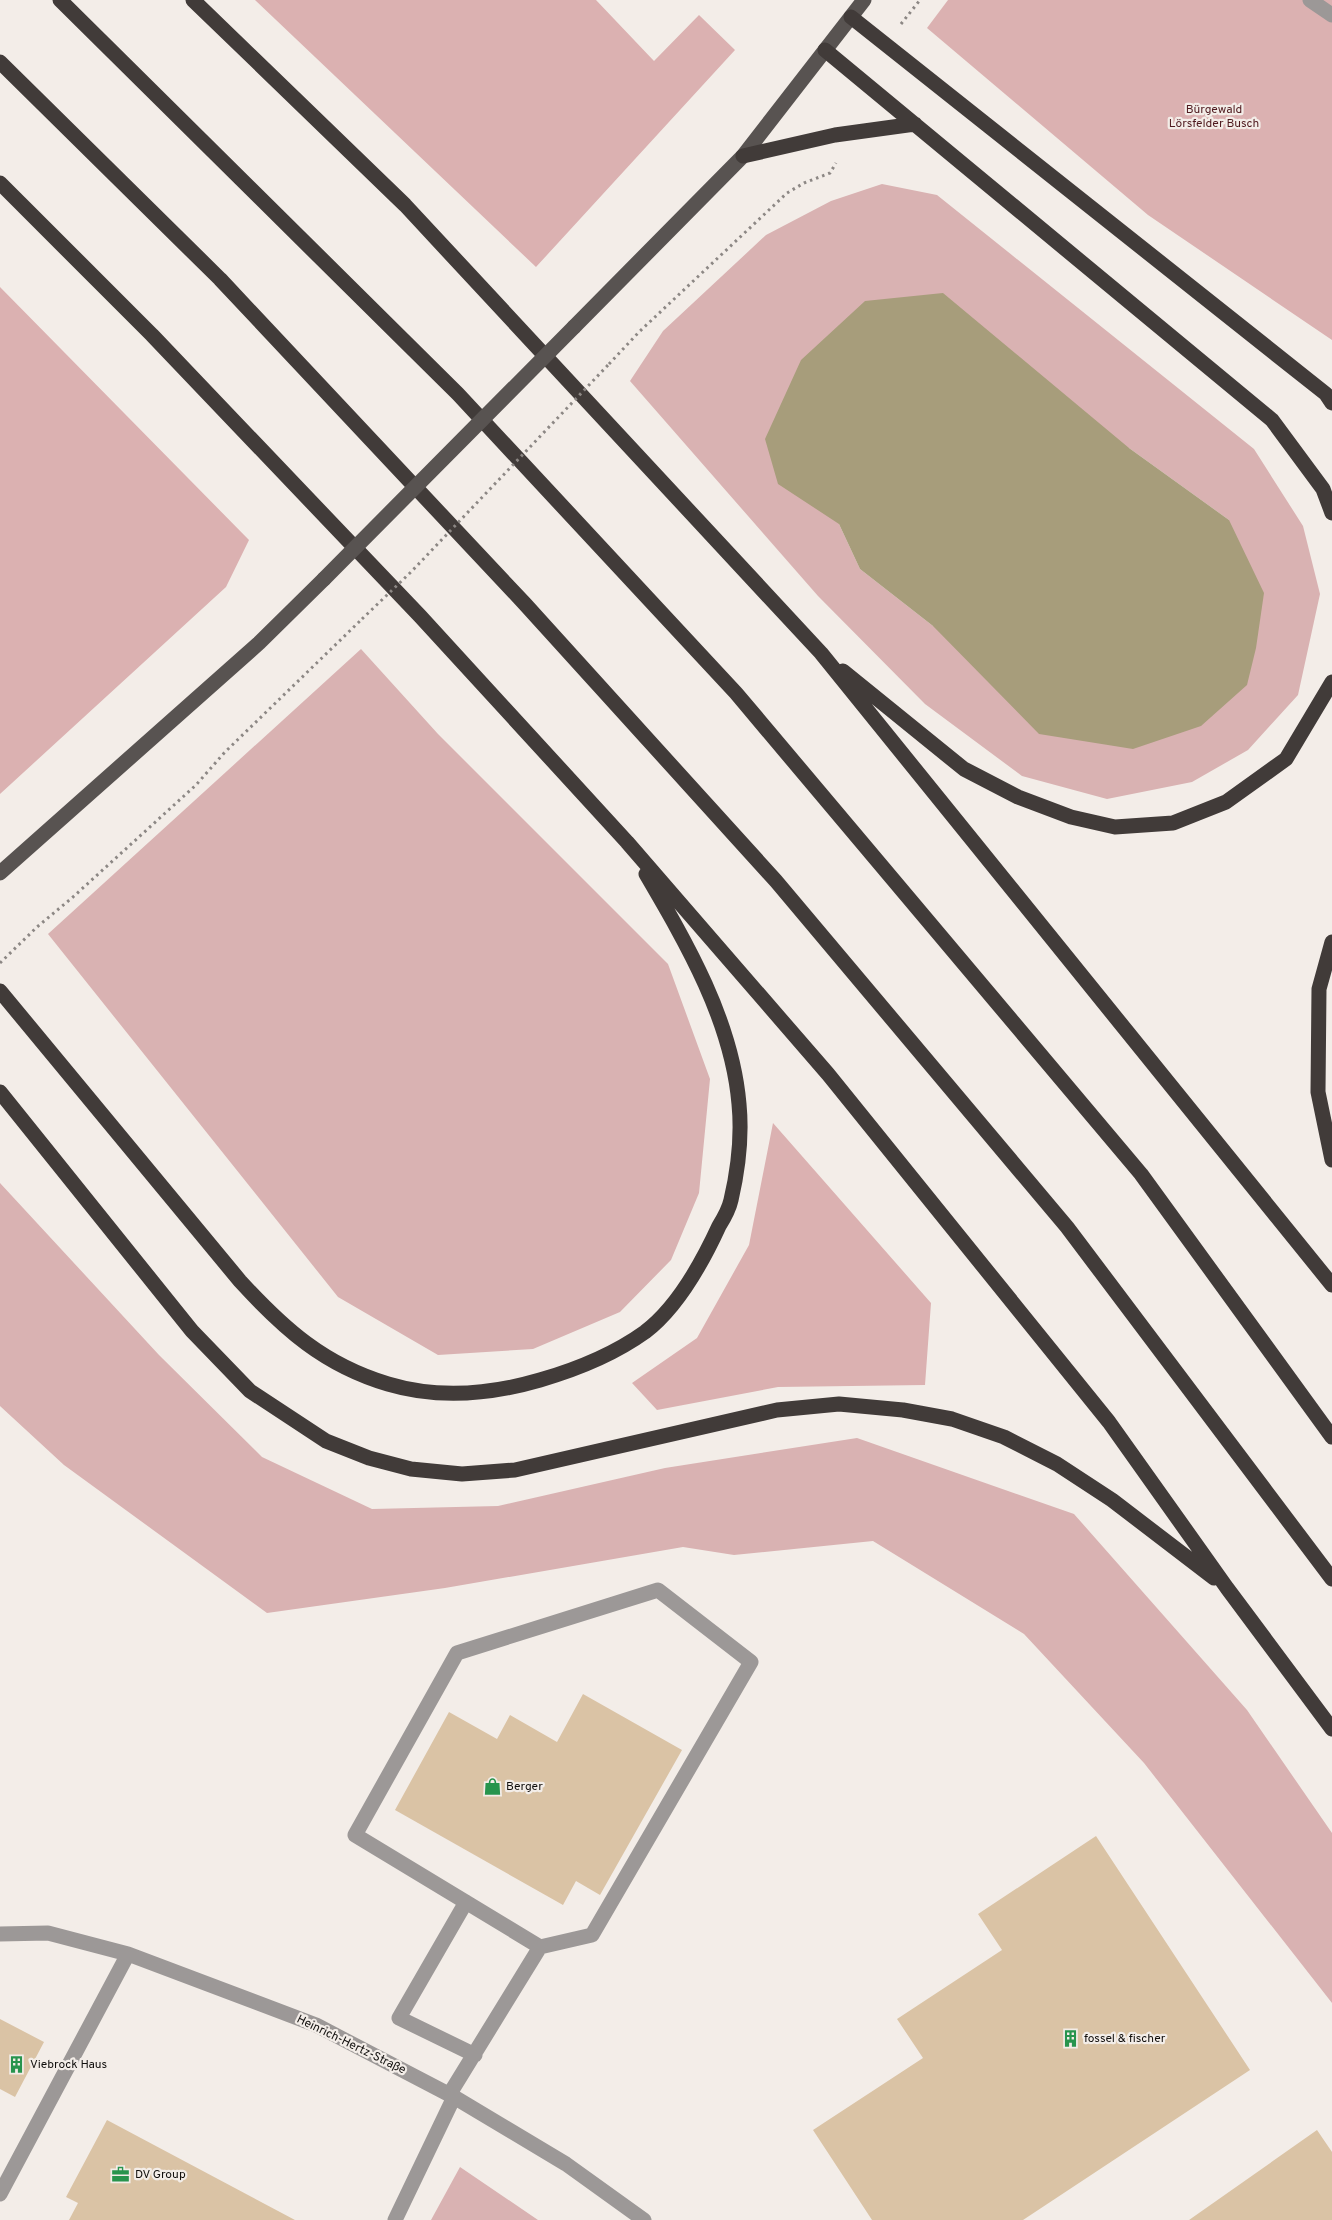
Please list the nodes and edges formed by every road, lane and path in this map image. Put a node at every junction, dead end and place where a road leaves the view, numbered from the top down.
1 (60, 0) edge
2 (194, 0) edge
3 (864, 0) edge
4 (920, 0) edge
5 (1310, 0) edge
6 (1332, 15) edge
7 (851, 17) junction
8 (885, 44) junction
9 (825, 50) junction
10 (0, 62) edge
11 (915, 124) junction
12 (835, 135) junction
13 (743, 156) junction
14 (0, 183) edge
15 (1332, 403) edge
16 (1332, 512) edge
17 (821, 653) junction
18 (1332, 682) edge
19 (627, 842) junction
20 (0, 873) edge
21 (1332, 942) edge
22 (0, 963) edge
23 (0, 991) edge
24 (0, 1092) edge
25 (1332, 1160) edge
26 (1332, 1285) edge
27 (1332, 1436) edge
28 (1332, 1579) edge
29 (1227, 1588) junction
30 (1332, 1729) edge
31 (466, 1902) junction
32 (0, 1934) edge
33 (540, 1947) junction
34 (128, 1954) junction
35 (475, 2055) junction
36 (451, 2096) junction
37 (0, 2194) edge
38 (395, 2220) edge
39 (644, 2220) edge

1 - 27 highway
2 - 17 highway
3 - 7 main road
4 - 8 path
5 - 6 street
7 - 8 highway
7 - 9 main road
8 - 15 highway
9 - 11 highway
9 - 13 main road
10 - 28 highway
11 - 12 highway
11 - 16 highway
12 - 13 highway
12 - 22 path, bridge
13 - 20 main road, bridge
14 - 19 highway
17 - 18 highway
17 - 26 highway
19 - 23 highway
19 - 29 highway
21 - 25 highway
24 - 29 highway
29 - 30 highway
31 - 33 street
31 - 33 street
31 - 35 street
32 - 34 street, Heinrich-Hertz-Straße
33 - 35 street
34 - 36 street, Heinrich-Hertz-Straße
34 - 37 street
35 - 36 street
36 - 38 street
36 - 39 street, Heinrich-Hertz-Straße

